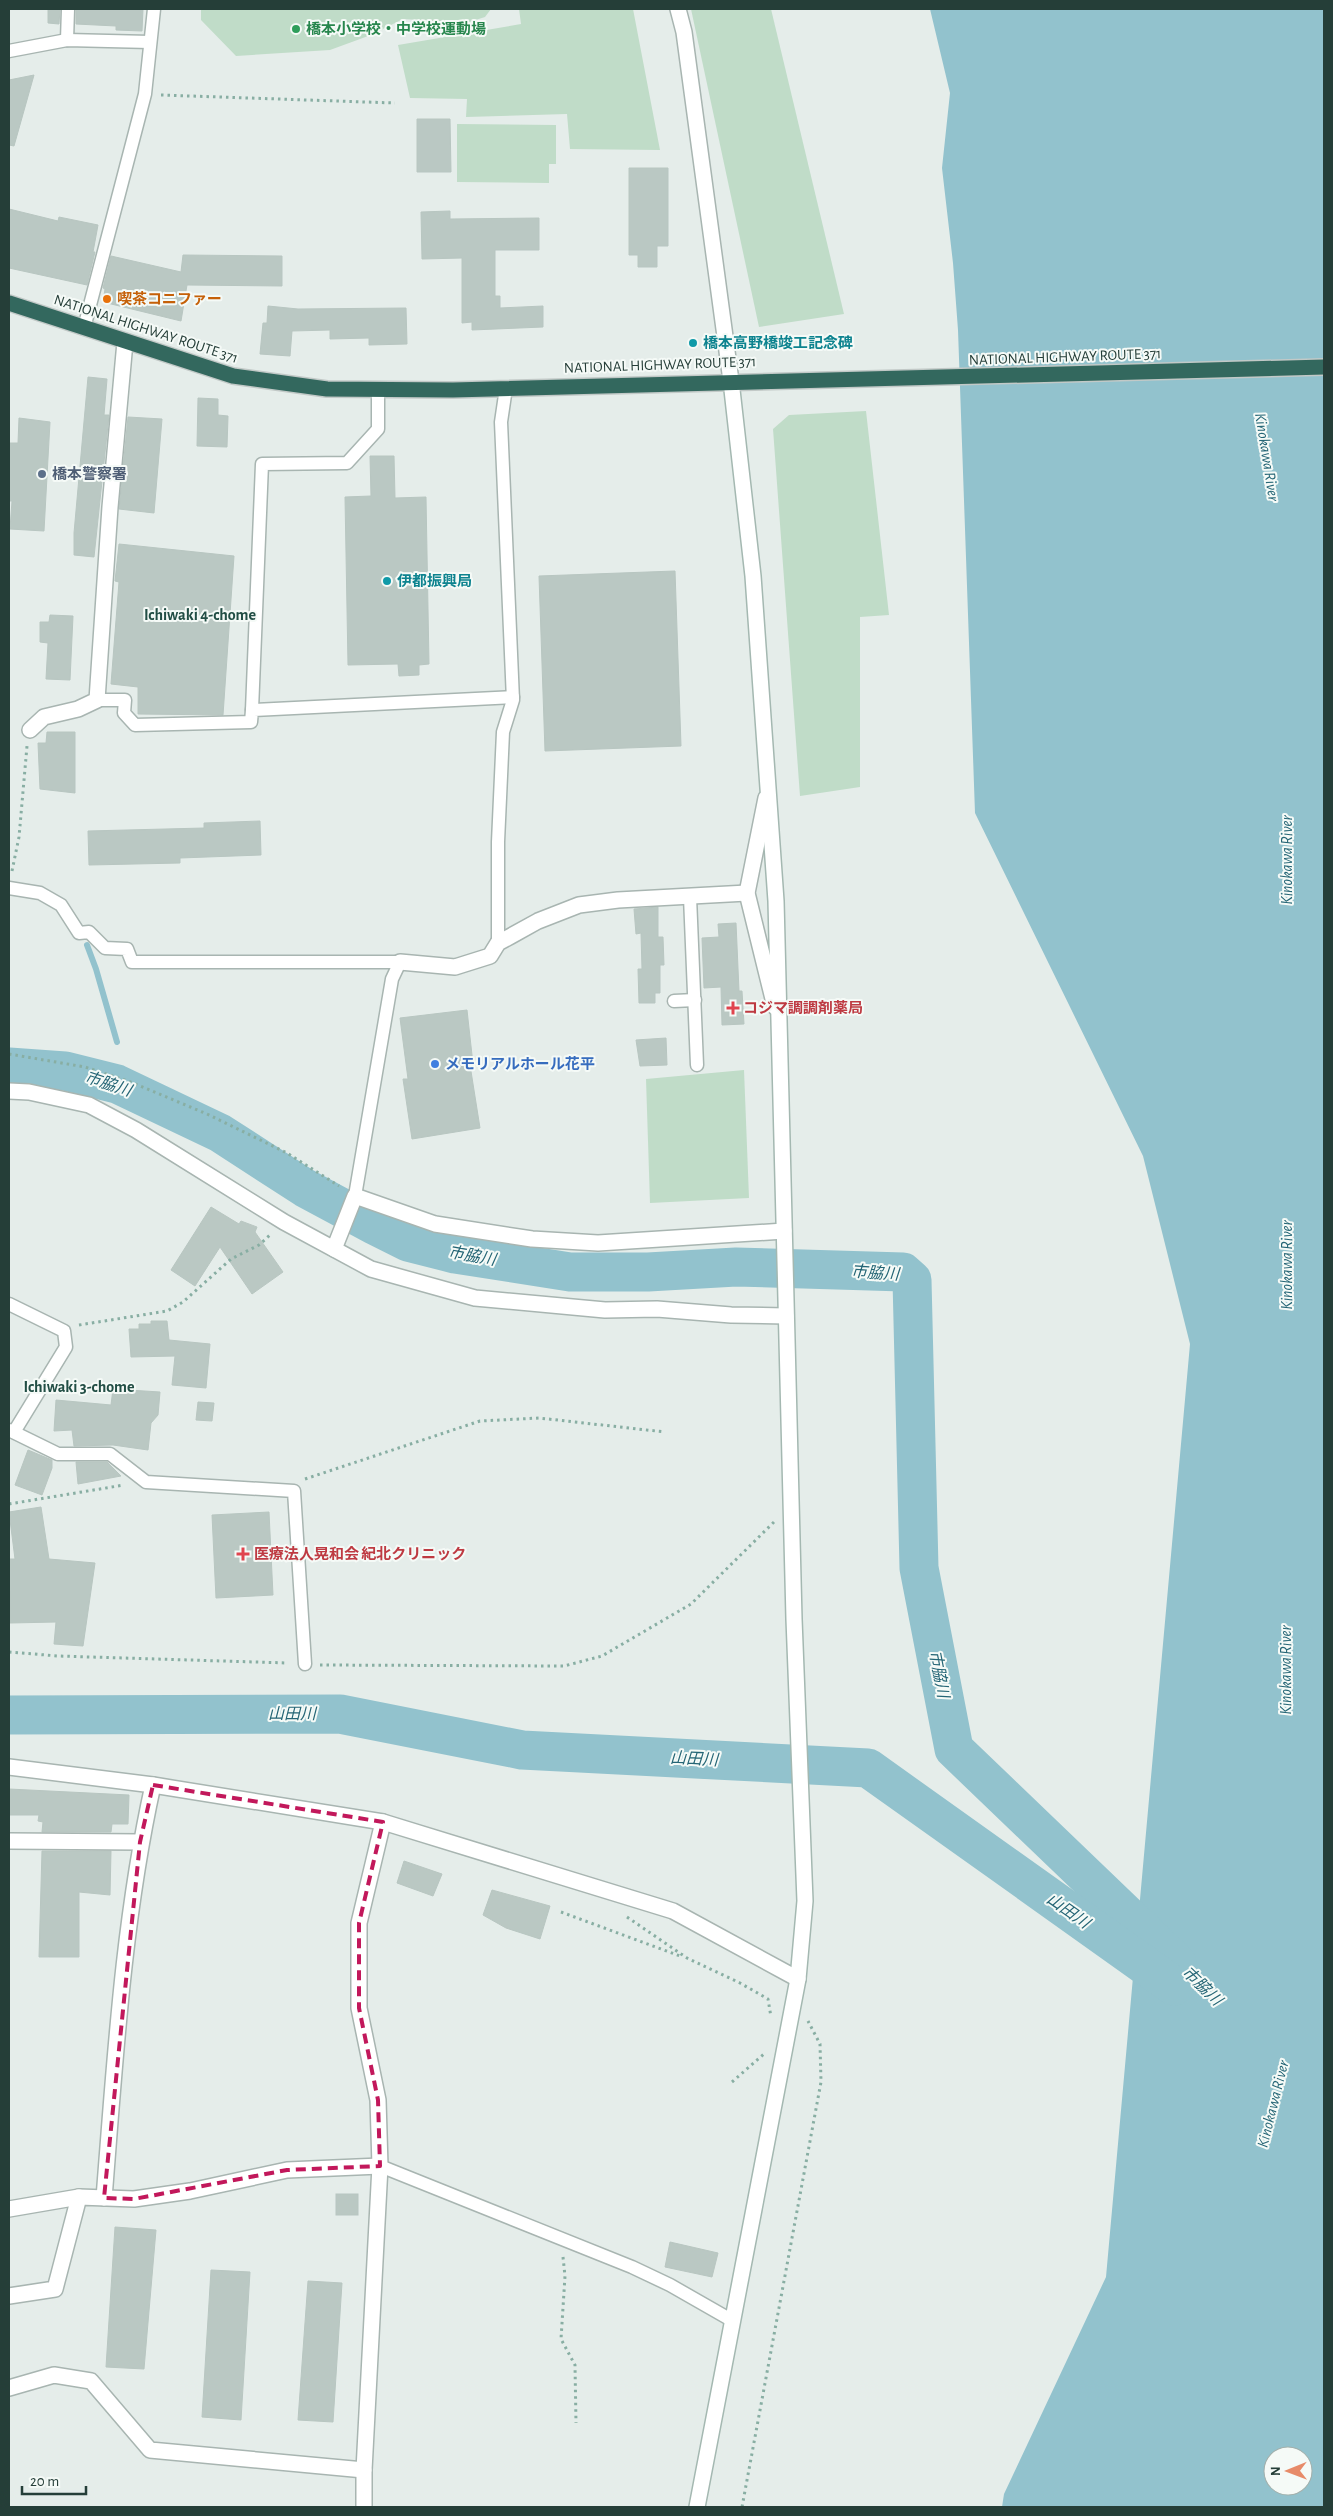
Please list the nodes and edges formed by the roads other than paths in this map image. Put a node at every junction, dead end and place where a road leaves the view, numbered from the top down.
1 (68, 9) edge
2 (154, 9) edge
3 (678, 9) edge
4 (67, 40) junction
5 (150, 42) junction
6 (9, 51) edge
7 (9, 303) edge
8 (84, 328) junction
9 (125, 342) junction
10 (1324, 367) edge
11 (731, 381) junction
12 (506, 388) junction
13 (378, 389) junction
14 (513, 697) junction
15 (97, 700) junction
16 (252, 710) junction
17 (30, 730) road end
18 (768, 789) junction
19 (9, 888) edge
20 (748, 893) junction
21 (690, 897) junction
22 (498, 943) junction
23 (400, 962) junction
24 (695, 1000) junction
25 (674, 1001) dead end
26 (779, 1022) junction
27 (697, 1065) dead end
28 (9, 1091) edge
29 (355, 1196) junction
30 (784, 1231) junction
31 (334, 1249) junction
32 (9, 1304) edge
33 (786, 1316) junction
34 (12, 1431) edge
35 (305, 1664) road end
36 (9, 1767) edge
37 (153, 1785) junction
38 (383, 1822) junction
39 (9, 1841) edge
40 (140, 1842) junction
41 (798, 1980) junction
42 (380, 2166) junction
43 (79, 2197) junction
44 (104, 2198) junction
45 (9, 2208) edge
46 (9, 2296) edge
47 (733, 2320) junction
48 (9, 2388) edge
49 (364, 2470) junction
50 (364, 2507) edge
51 (697, 2507) edge

1 - 4 lane
2 - 5 lane
3 - 11 street
4 - 5 lane
4 - 6 lane
5 - 8 lane
7 - 8 highway, NATIONAL HIGHWAY ROUTE 371
8 - 9 highway, NATIONAL HIGHWAY ROUTE 371
9 - 13 highway, NATIONAL HIGHWAY ROUTE 371
9 - 15 street
10 - 11 highway, NATIONAL HIGHWAY ROUTE 371
11 - 12 highway, NATIONAL HIGHWAY ROUTE 371
11 - 18 street
12 - 13 highway, NATIONAL HIGHWAY ROUTE 371
12 - 14 lane
13 - 16 lane
14 - 16 lane
14 - 22 lane
15 - 16 lane
15 - 17 street
18 - 20 street
18 - 26 street
19 - 23 lane
20 - 21 street
20 - 26 street
21 - 22 street
21 - 24 lane
22 - 23 street
23 - 29 lane
24 - 25 lane
24 - 27 lane
26 - 30 street
28 - 31 street
29 - 30 street
29 - 31 street
30 - 33 street
31 - 33 street
32 - 34 lane
33 - 41 street
34 - 35 lane
36 - 37 street
37 - 38 street
37 - 40 street
38 - 41 street
38 - 42 street
39 - 40 street
40 - 44 street
41 - 47 street
42 - 44 street
42 - 47 lane
42 - 49 street
43 - 44 street
43 - 45 street
43 - 46 street
47 - 51 street
48 - 49 street
49 - 50 street

